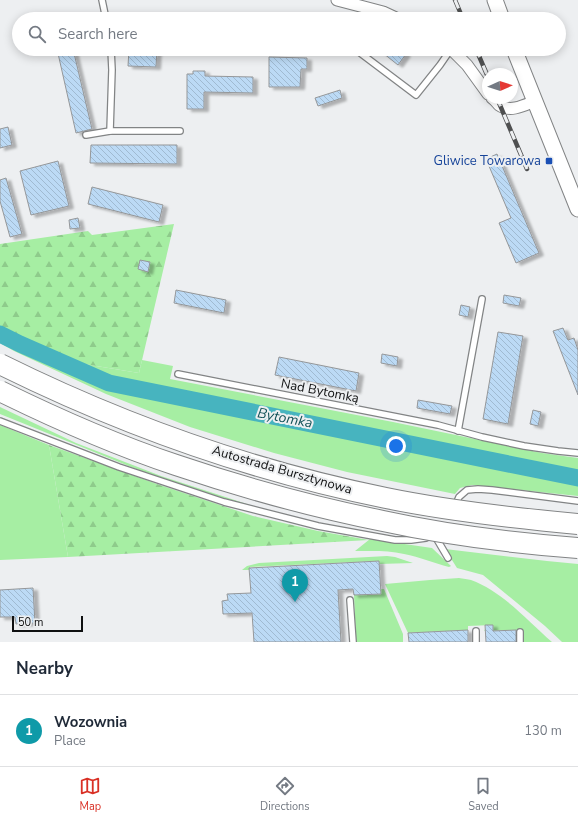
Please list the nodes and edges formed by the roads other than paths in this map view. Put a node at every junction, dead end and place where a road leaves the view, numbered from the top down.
1 (102, 0) edge
2 (337, 0) edge
3 (495, 0) edge
4 (105, 12) edge
5 (383, 12) edge
6 (499, 12) edge
7 (111, 56) edge
8 (364, 56) edge
9 (446, 56) edge
10 (458, 56) edge
11 (517, 56) edge
12 (482, 86) edge
13 (535, 101) junction
14 (498, 104) edge
15 (180, 130) dead end
16 (110, 131) junction
17 (86, 135) dead end
18 (578, 210) edge
19 (482, 299) dead end
20 (0, 364) edge
21 (178, 374) dead end
22 (0, 391) edge
23 (0, 421) edge
24 (458, 431) junction
25 (578, 453) edge
26 (578, 501) edge
27 (451, 514) dead end
28 (578, 524) edge
29 (444, 525) dead end
30 (433, 534) junction
31 (578, 548) edge
32 (448, 558) dead end
33 (350, 600) dead end
34 (476, 631) dead end
35 (520, 632) dead end
36 (353, 642) edge
37 (476, 642) edge
38 (520, 642) edge

1 - 4 lane
2 - 5 street
3 - 6 main road
7 - 16 lane
8 - 9 lane
10 - 12 street
11 - 13 main road
13 - 14 street
13 - 18 main road
15 - 16 lane
16 - 17 lane
19 - 24 lane
20 - 28 highway, Autostrada Bursztynowa, bridge
21 - 24 lane, Nad Bytomką
22 - 31 highway, Autostrada Bursztynowa, bridge
23 - 30 lane
24 - 25 lane, Nad Bytomką
26 - 27 lane
29 - 30 lane
30 - 32 lane
33 - 36 lane
34 - 37 lane
35 - 38 lane

